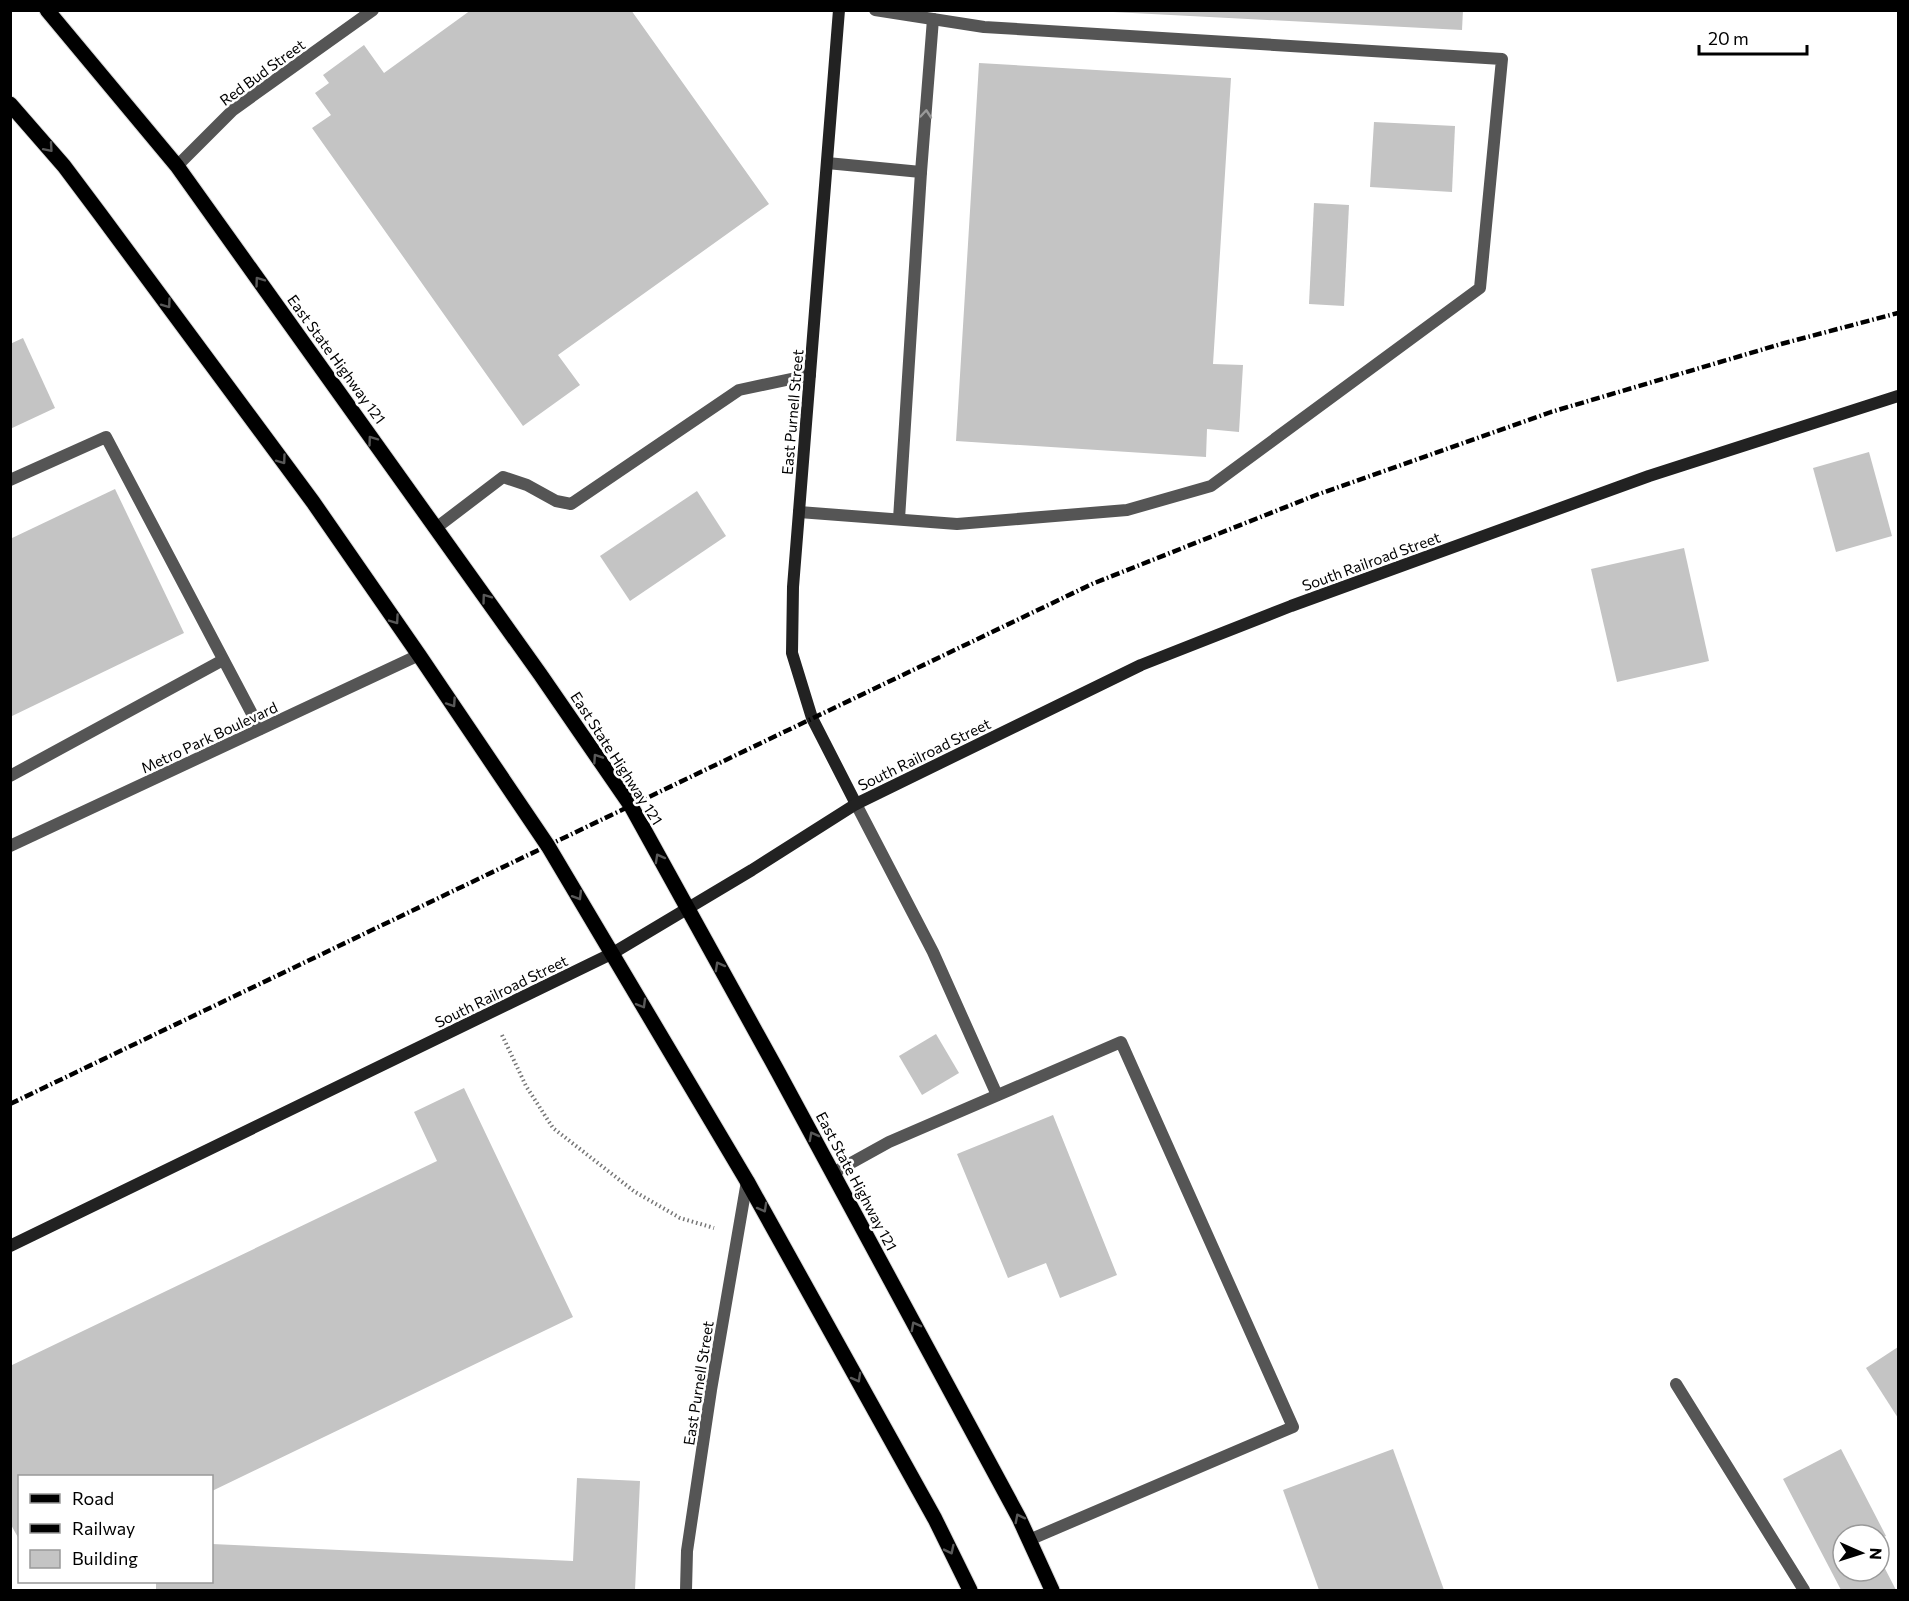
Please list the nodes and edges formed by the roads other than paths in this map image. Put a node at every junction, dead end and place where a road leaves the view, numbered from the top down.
1 (373, 10) edge
2 (839, 10) edge
3 (875, 10) edge
4 (53, 12) edge
5 (933, 19) junction
6 (10, 104) edge
7 (827, 164) junction
8 (177, 166) junction
9 (921, 172) junction
10 (810, 375) junction
11 (1899, 396) edge
12 (10, 480) edge
13 (799, 513) junction
14 (899, 519) junction
15 (436, 528) junction
16 (419, 654) junction
17 (223, 660) junction
18 (260, 729) junction
19 (10, 776) edge
20 (856, 804) junction
21 (10, 846) edge
22 (687, 909) junction
23 (613, 953) junction
24 (998, 1095) junction
25 (833, 1173) junction
26 (747, 1181) junction
27 (10, 1245) edge
28 (1676, 1384) dead end
29 (1029, 1540) junction
30 (686, 1590) edge
31 (970, 1590) edge
32 (1052, 1590) edge
33 (1804, 1590) edge

1 - 8 street, Red Bud Street
2 - 7 street, East Purnell Street
3 - 5 street
4 - 8 main road, East State Highway 121
9 -> 5 street
5 - 14 street
6 -> 16 main road
7 - 9 street
7 - 10 street, East Purnell Street
15 -> 8 main road, East State Highway 121
9 - 14 street
10 - 13 street, East Purnell Street
10 - 15 street
11 - 20 street, South Railroad Street
12 - 17 street
13 - 14 street
13 - 20 street, East Purnell Street
22 -> 15 main road, East State Highway 121
16 - 18 street, Metro Park Boulevard
16 -> 23 main road
17 - 18 street
17 - 19 street
18 - 21 street, Metro Park Boulevard
20 - 22 street, South Railroad Street
20 - 24 street
22 - 23 street, South Railroad Street
25 -> 22 main road, East State Highway 121
23 -> 26 main road
23 - 27 street, South Railroad Street
24 - 25 street
24 - 29 street
29 -> 25 main road, East State Highway 121
26 - 30 street, East Purnell Street
26 -> 31 main road
28 - 33 street
29 - 32 main road, East State Highway 121

